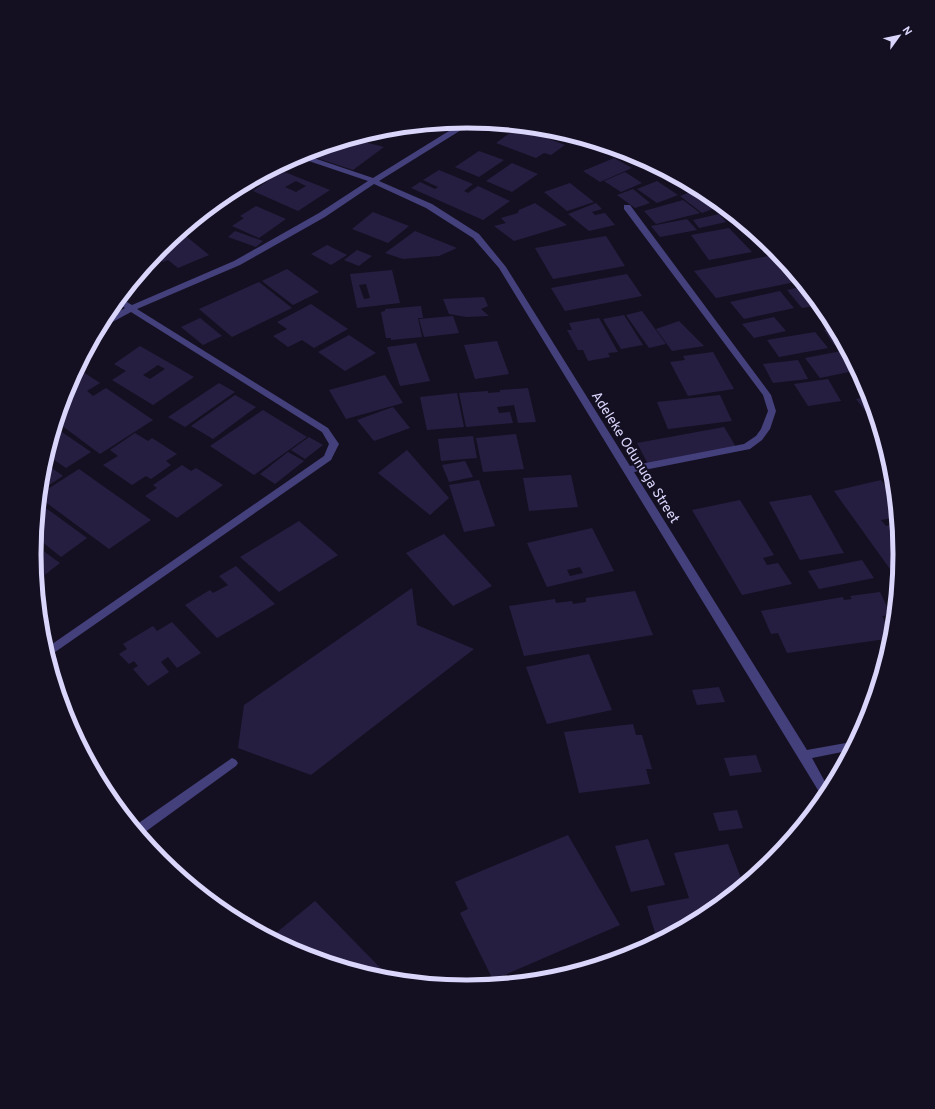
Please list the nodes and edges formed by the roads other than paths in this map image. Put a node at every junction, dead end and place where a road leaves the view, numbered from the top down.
1 (459, 128) edge
2 (309, 158) edge
3 (374, 181) junction
4 (626, 207) dead end
5 (123, 303) edge
6 (132, 308) junction
7 (113, 318) edge
8 (627, 470) junction
9 (52, 650) edge
10 (848, 747) edge
11 (804, 755) junction
12 (232, 763) dead end
13 (824, 789) edge
14 (141, 829) edge

1 - 3 street
2 - 3 street, Adeleke Odunuga Street
3 - 6 street
3 - 8 street, Adeleke Odunuga Street
4 - 8 street
5 - 6 street
6 - 7 street
6 - 9 street
8 - 11 street, Adeleke Odunuga Street
10 - 11 street
11 - 13 street, Adeleke Odunuga Street
12 - 14 street

